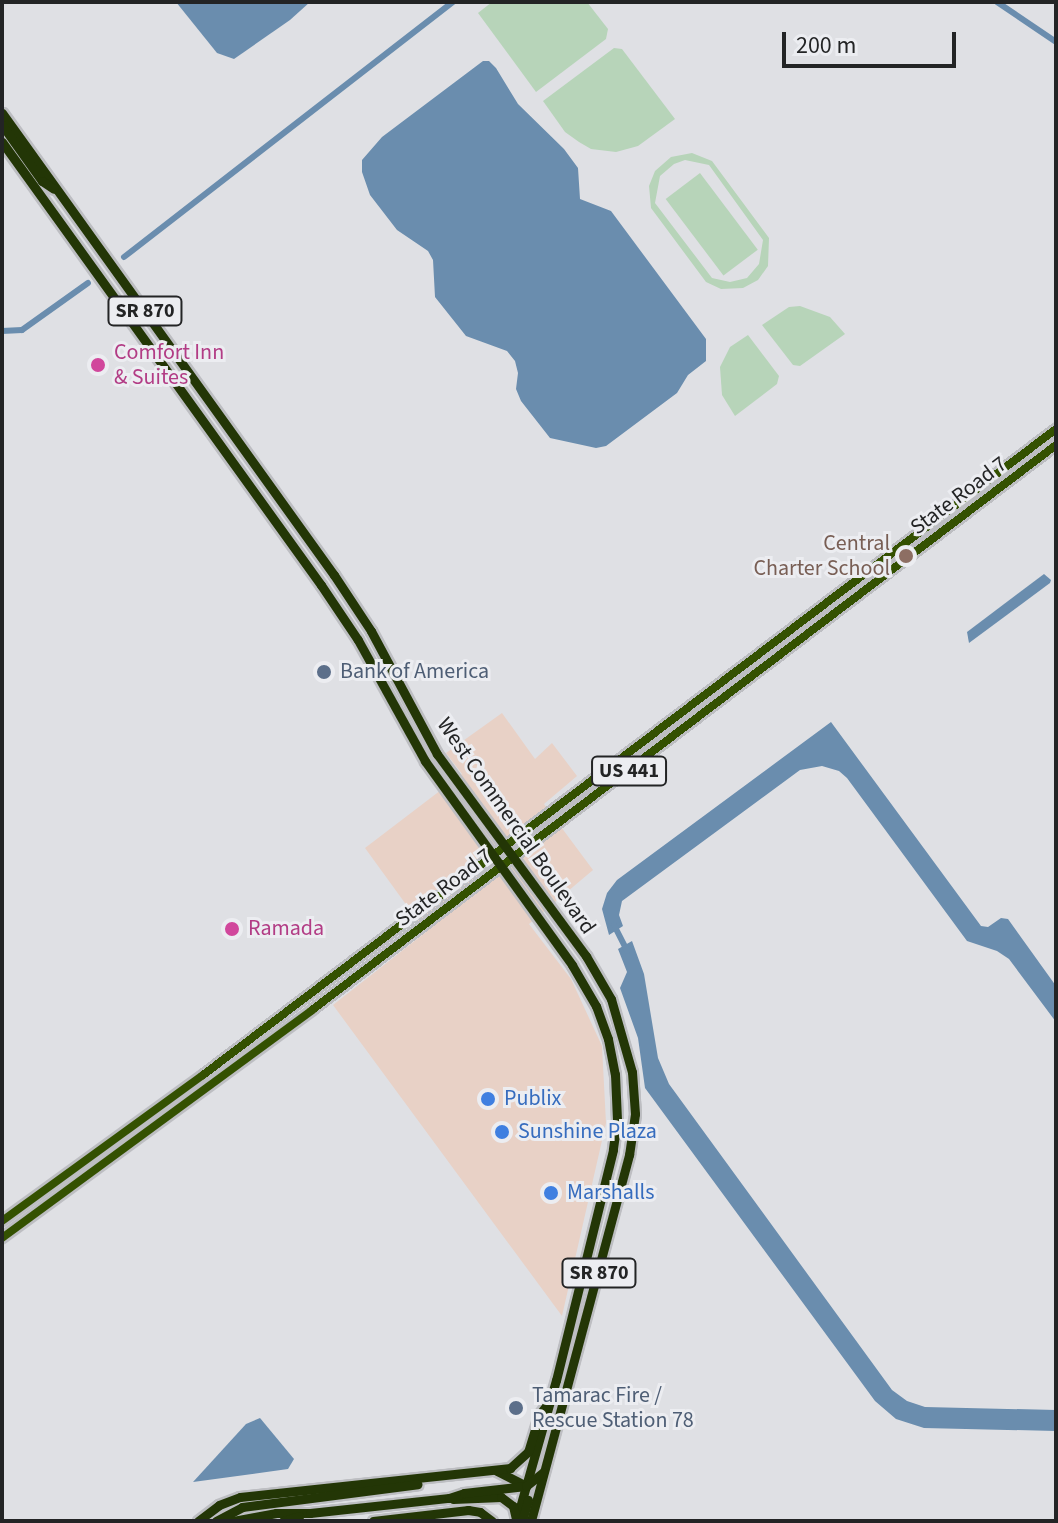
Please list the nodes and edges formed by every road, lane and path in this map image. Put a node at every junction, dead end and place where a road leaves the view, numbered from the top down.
1 (2, 113) edge
2 (2, 125) edge
3 (2, 142) edge
4 (60, 193) junction
5 (1056, 429) edge
6 (1056, 445) edge
7 (503, 845) junction
8 (490, 855) junction
9 (513, 859) junction
10 (500, 869) junction
11 (318, 986) junction
12 (312, 1010) junction
13 (218, 1063) junction
14 (203, 1075) junction
15 (211, 1085) junction
16 (193, 1099) junction
17 (92, 1157) junction
18 (90, 1176) junction
19 (2, 1221) edge
20 (2, 1238) edge
21 (550, 1400) junction
22 (549, 1462) junction
23 (497, 1471) junction
24 (436, 1478) junction
25 (526, 1486) junction
26 (449, 1498) junction
27 (310, 1513) junction
28 (198, 1521) edge
29 (216, 1521) edge
30 (233, 1521) edge
31 (283, 1521) edge
32 (373, 1521) edge
33 (492, 1521) edge
34 (516, 1521) edge
35 (522, 1521) edge
36 (531, 1521) edge

1 - 4 highway, West Commercial Boulevard / SR 870
2 - 4 highway
3 - 8 highway, West Commercial Boulevard / SR 870
4 - 7 highway, West Commercial Boulevard / SR 870
5 - 7 main road, State Road 7 / US 441
6 - 9 main road, State Road 7 / US 441
7 - 8 main road, State Road 7 / US 441
7 - 9 highway, West Commercial Boulevard / SR 870
8 - 10 highway, West Commercial Boulevard / SR 870
8 - 11 main road, State Road 7 / US 441
9 - 10 main road, State Road 7 / US 441
9 - 22 highway, West Commercial Boulevard / SR 870
10 - 12 main road, State Road 7 / US 441
10 - 21 highway, West Commercial Boulevard / SR 870
11 - 12 main road
11 - 13 main road, State Road 7 / US 441
12 - 15 main road, State Road 7 / US 441
13 - 14 main road, State Road 7 / US 441
13 - 15 main road
14 - 16 main road
14 - 17 main road, State Road 7 / US 441
15 - 16 main road, State Road 7 / US 441
16 - 18 main road, State Road 7 / US 441
17 - 18 main road
17 - 19 main road, State Road 7 / US 441
18 - 20 main road, State Road 7 / US 441
21 - 23 highway
21 - 25 highway, West Commercial Boulevard / SR 870
22 - 25 highway
22 - 36 highway, West Commercial Boulevard / SR 870
23 - 24 highway
23 - 25 highway
24 - 28 highway
24 - 29 highway
25 - 26 highway
25 - 34 highway, West Commercial Boulevard / SR 870
25 - 35 highway
26 - 27 highway
26 - 34 highway
27 - 30 highway
27 - 31 highway
32 - 33 highway

